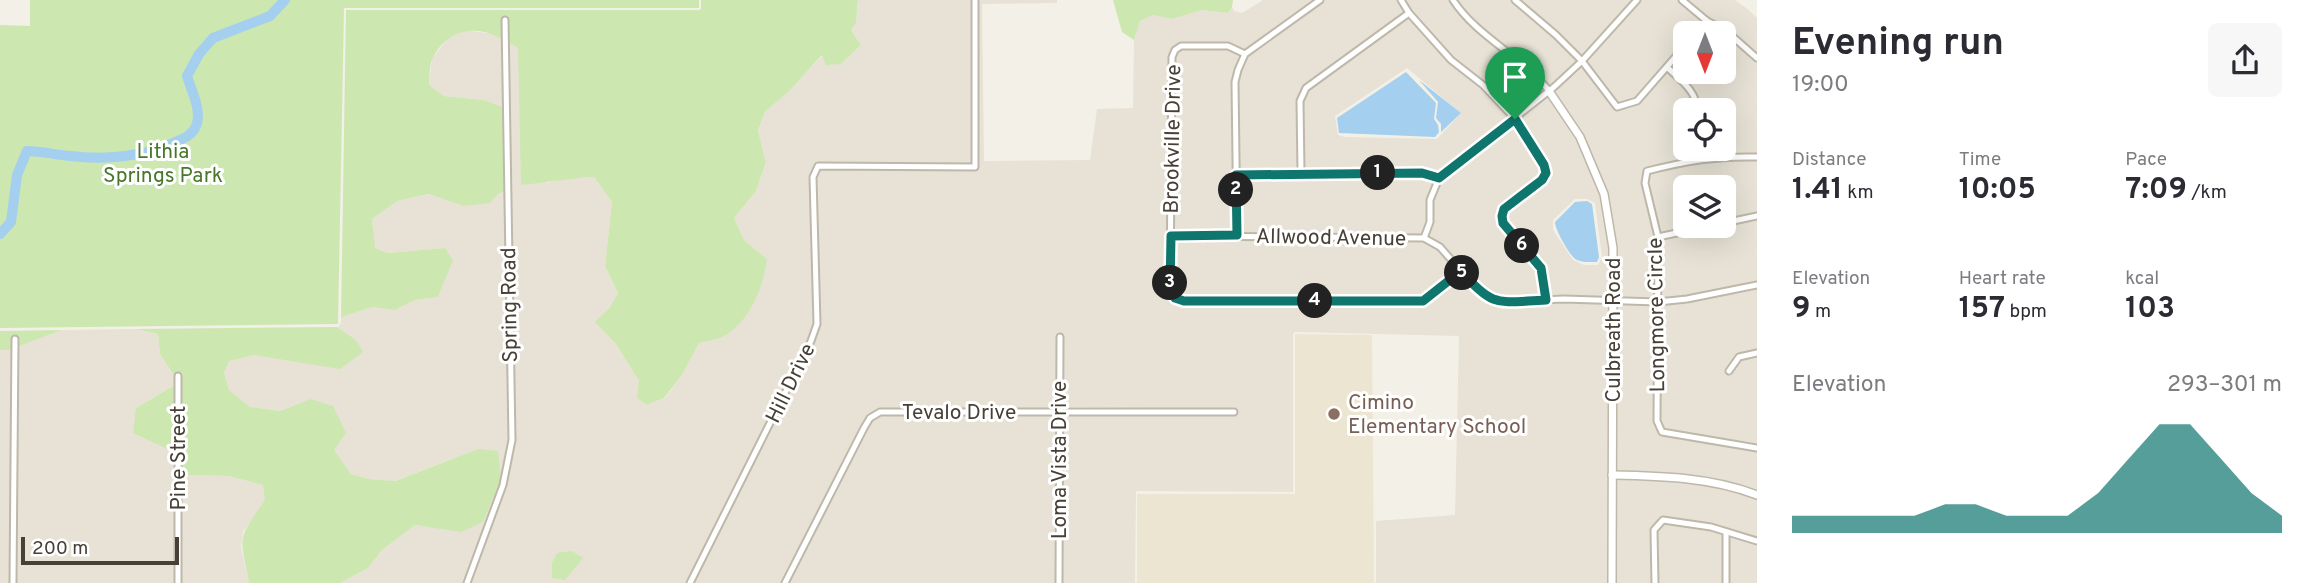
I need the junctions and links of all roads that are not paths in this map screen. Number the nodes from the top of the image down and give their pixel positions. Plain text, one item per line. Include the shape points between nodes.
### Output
1 (975, 0) edge
2 (1320, 0) edge
3 (1401, 0) edge
4 (1453, 0) edge
5 (1515, 0) edge
6 (1637, 0) edge
7 (1682, 0) edge
8 (1409, 13) junction
9 (505, 20) dead end
10 (1707, 21) edge
11 (1736, 40) edge
12 (1245, 54) junction
13 (1757, 58) edge
14 (1673, 60) edge
15 (1583, 61) junction
16 (1667, 67) junction
17 (1549, 91) junction
18 (1695, 98) edge
19 (1515, 119) junction
20 (1736, 156) edge
21 (1757, 157) edge
22 (1688, 161) edge
23 (1301, 173) junction
24 (1236, 175) junction
25 (1439, 178) junction
26 (1757, 216) edge
27 (1736, 220) edge
28 (1673, 234) edge
29 (1237, 235) junction
30 (1171, 236) junction
31 (1658, 237) junction
32 (1423, 238) junction
33 (1461, 271) junction
34 (1757, 285) edge
35 (1613, 299) junction
36 (1546, 300) junction
37 (1658, 302) junction
38 (1060, 337) dead end
39 (15, 339) dead end
40 (1757, 353) edge
41 (1729, 371) dead end
42 (178, 376) dead end
43 (1059, 411) junction
44 (1234, 412) dead end
45 (1757, 448) edge
46 (1612, 475) junction
47 (1757, 495) edge
48 (1726, 532) junction
49 (1757, 541) edge
50 (13, 583) edge
51 (178, 583) edge
52 (467, 583) edge
53 (690, 583) edge
54 (785, 583) edge
55 (1059, 583) edge
56 (1612, 583) edge
57 (1655, 583) edge
58 (1726, 583) edge

1 - 53 street, Hill Drive via 975,167 818,166 813,177 817,324
2 - 12 street
3 - 8 street
4 - 17 street, Culbreath Road
5 - 15 street
6 - 15 street
7 - 10 street
8 - 19 street via 1451,60
8 - 23 street via 1306,88 1300,101
9 - 52 street, Spring Road via 512,440 503,485
11 - 13 street
12 - 24 street via 1236,82
12 - 30 street, Brookville Drive via 1228,46 1181,46 1172,57
14 - 16 street
15 - 16 street via 1617,107 1637,102
15 - 17 street
16 - 18 street
17 - 19 street
17 - 35 street, Culbreath Road via 1580,136 1604,194 1613,248
19 - 25 street
19 - 36 street via 1546,173 1504,209 1503,223 1541,268
20 - 21 street, Longmore Circle
22 - 31 street, Longmore Circle via 1647,171 1645,183
23 - 24 street
23 - 25 street via 1422,173
24 - 29 street
25 - 32 street
26 - 27 street
28 - 31 street
29 - 30 street, Allwood Avenue
29 - 32 street, Allwood Avenue
30 - 33 street, Brookville Drive via 1170,290 1184,301 1423,301
31 - 37 street, Longmore Circle
32 - 33 street, Allwood Avenue via 1440,247
33 - 36 street, Allwood Avenue via 1482,295 1499,302
34 - 37 street, Allwood Avenue
35 - 36 street, Allwood Avenue
35 - 37 street, Allwood Avenue
35 - 46 street, Culbreath Road
37 - 45 street, Longmore Circle via 1657,421 1662,432
38 - 43 street, Loma Vista Drive
39 - 50 street
40 - 41 street via 1739,357
42 - 51 street, Pine Street
43 - 44 street, Tevalo Drive
43 - 54 street, Tevalo Drive via 880,412 870,418
43 - 55 street, Loma Vista Drive
46 - 47 street via 1667,477 1741,488
46 - 56 street, Culbreath Road
48 - 49 street
48 - 57 street via 1663,520 1654,530
48 - 58 street

